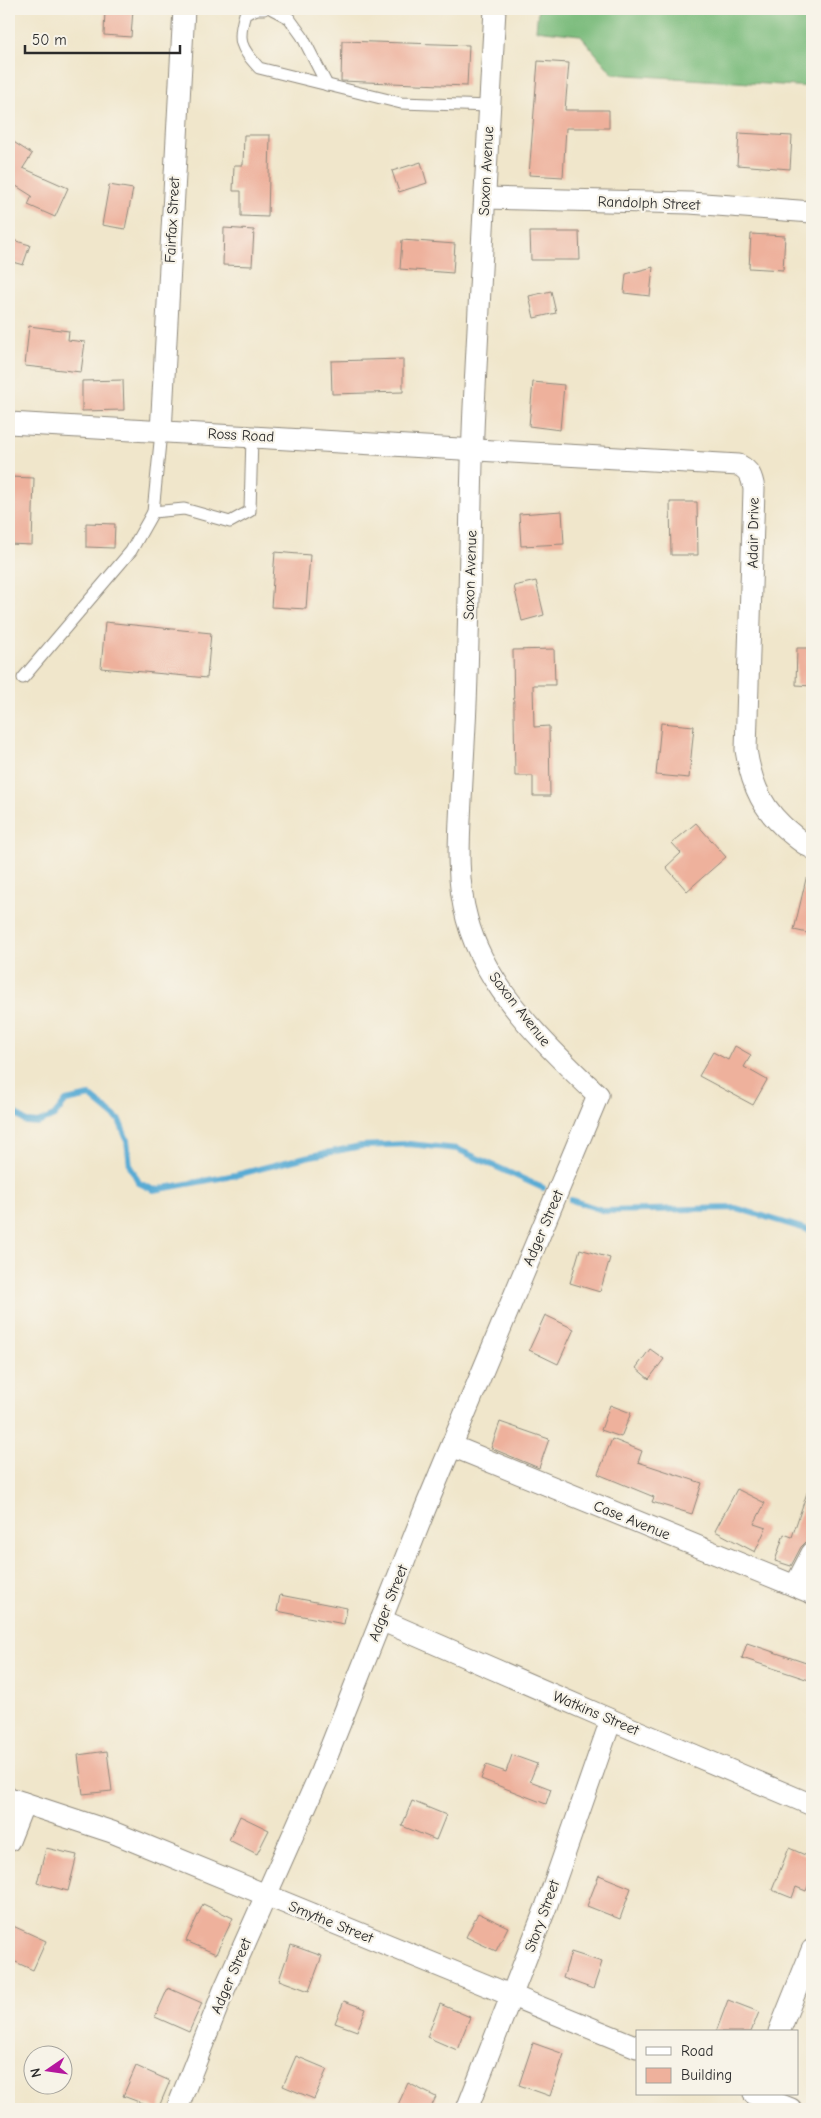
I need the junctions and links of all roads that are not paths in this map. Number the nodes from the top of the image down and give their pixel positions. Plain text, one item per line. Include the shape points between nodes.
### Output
1 (184, 9) edge
2 (264, 9) edge
3 (272, 9) edge
4 (495, 9) edge
5 (327, 85) junction
6 (490, 106) junction
7 (485, 198) junction
8 (812, 212) edge
9 (9, 423) edge
10 (161, 432) junction
11 (252, 436) junction
12 (473, 449) junction
13 (153, 512) junction
14 (23, 678) dead end
15 (812, 848) edge
16 (598, 1095) joint
17 (452, 1446) junction
18 (812, 1553) edge
19 (804, 1589) edge
20 (381, 1620) junction
21 (611, 1720) junction
22 (16, 1800) edge
23 (812, 1805) edge
24 (9, 1841) edge
25 (266, 1896) junction
26 (812, 1950) edge
27 (512, 1996) junction
28 (780, 2030) edge
29 (636, 2047) edge
30 (753, 2096) edge
31 (759, 2096) edge
32 (178, 2109) edge
33 (467, 2109) edge
34 (748, 2109) edge
35 (791, 2109) edge

1 - 10 street, Fairfax Street
2 - 5 lane via 245,14 240,32 244,51 259,68
3 - 5 lane via 289,18
4 - 6 street, Saxon Avenue
5 - 6 lane via 401,104
6 - 7 street, Saxon Avenue
7 - 8 street, Randolph Street via 690,203
7 - 12 street, Saxon Avenue
9 - 10 street, Ross Road
10 - 11 street, Ross Road
10 - 13 lane
11 - 12 street, Ross Road
11 - 13 lane via 250,511 230,522 184,509
12 - 15 street, Adair Drive via 739,466 748,470 754,490 746,750 750,776 778,823
12 - 16 street, Saxon Avenue via 459,851 467,920 497,983 564,1063
13 - 14 lane via 131,551
16 - 17 street, Adger Street
17 - 19 street, Case Avenue
17 - 20 street, Adger Street
18 - 19 street
20 - 21 street, Watkins Street
20 - 25 street, Adger Street via 320,1774
21 - 23 street, Watkins Street
21 - 27 street, Story Street
22 - 24 street
22 - 25 street, Smythe Street via 112,1832
25 - 27 street, Smythe Street
25 - 32 street, Adger Street via 224,1990
26 - 28 street
27 - 29 street, Smythe Street
27 - 33 street, Story Street
30 - 34 street
31 - 35 street

